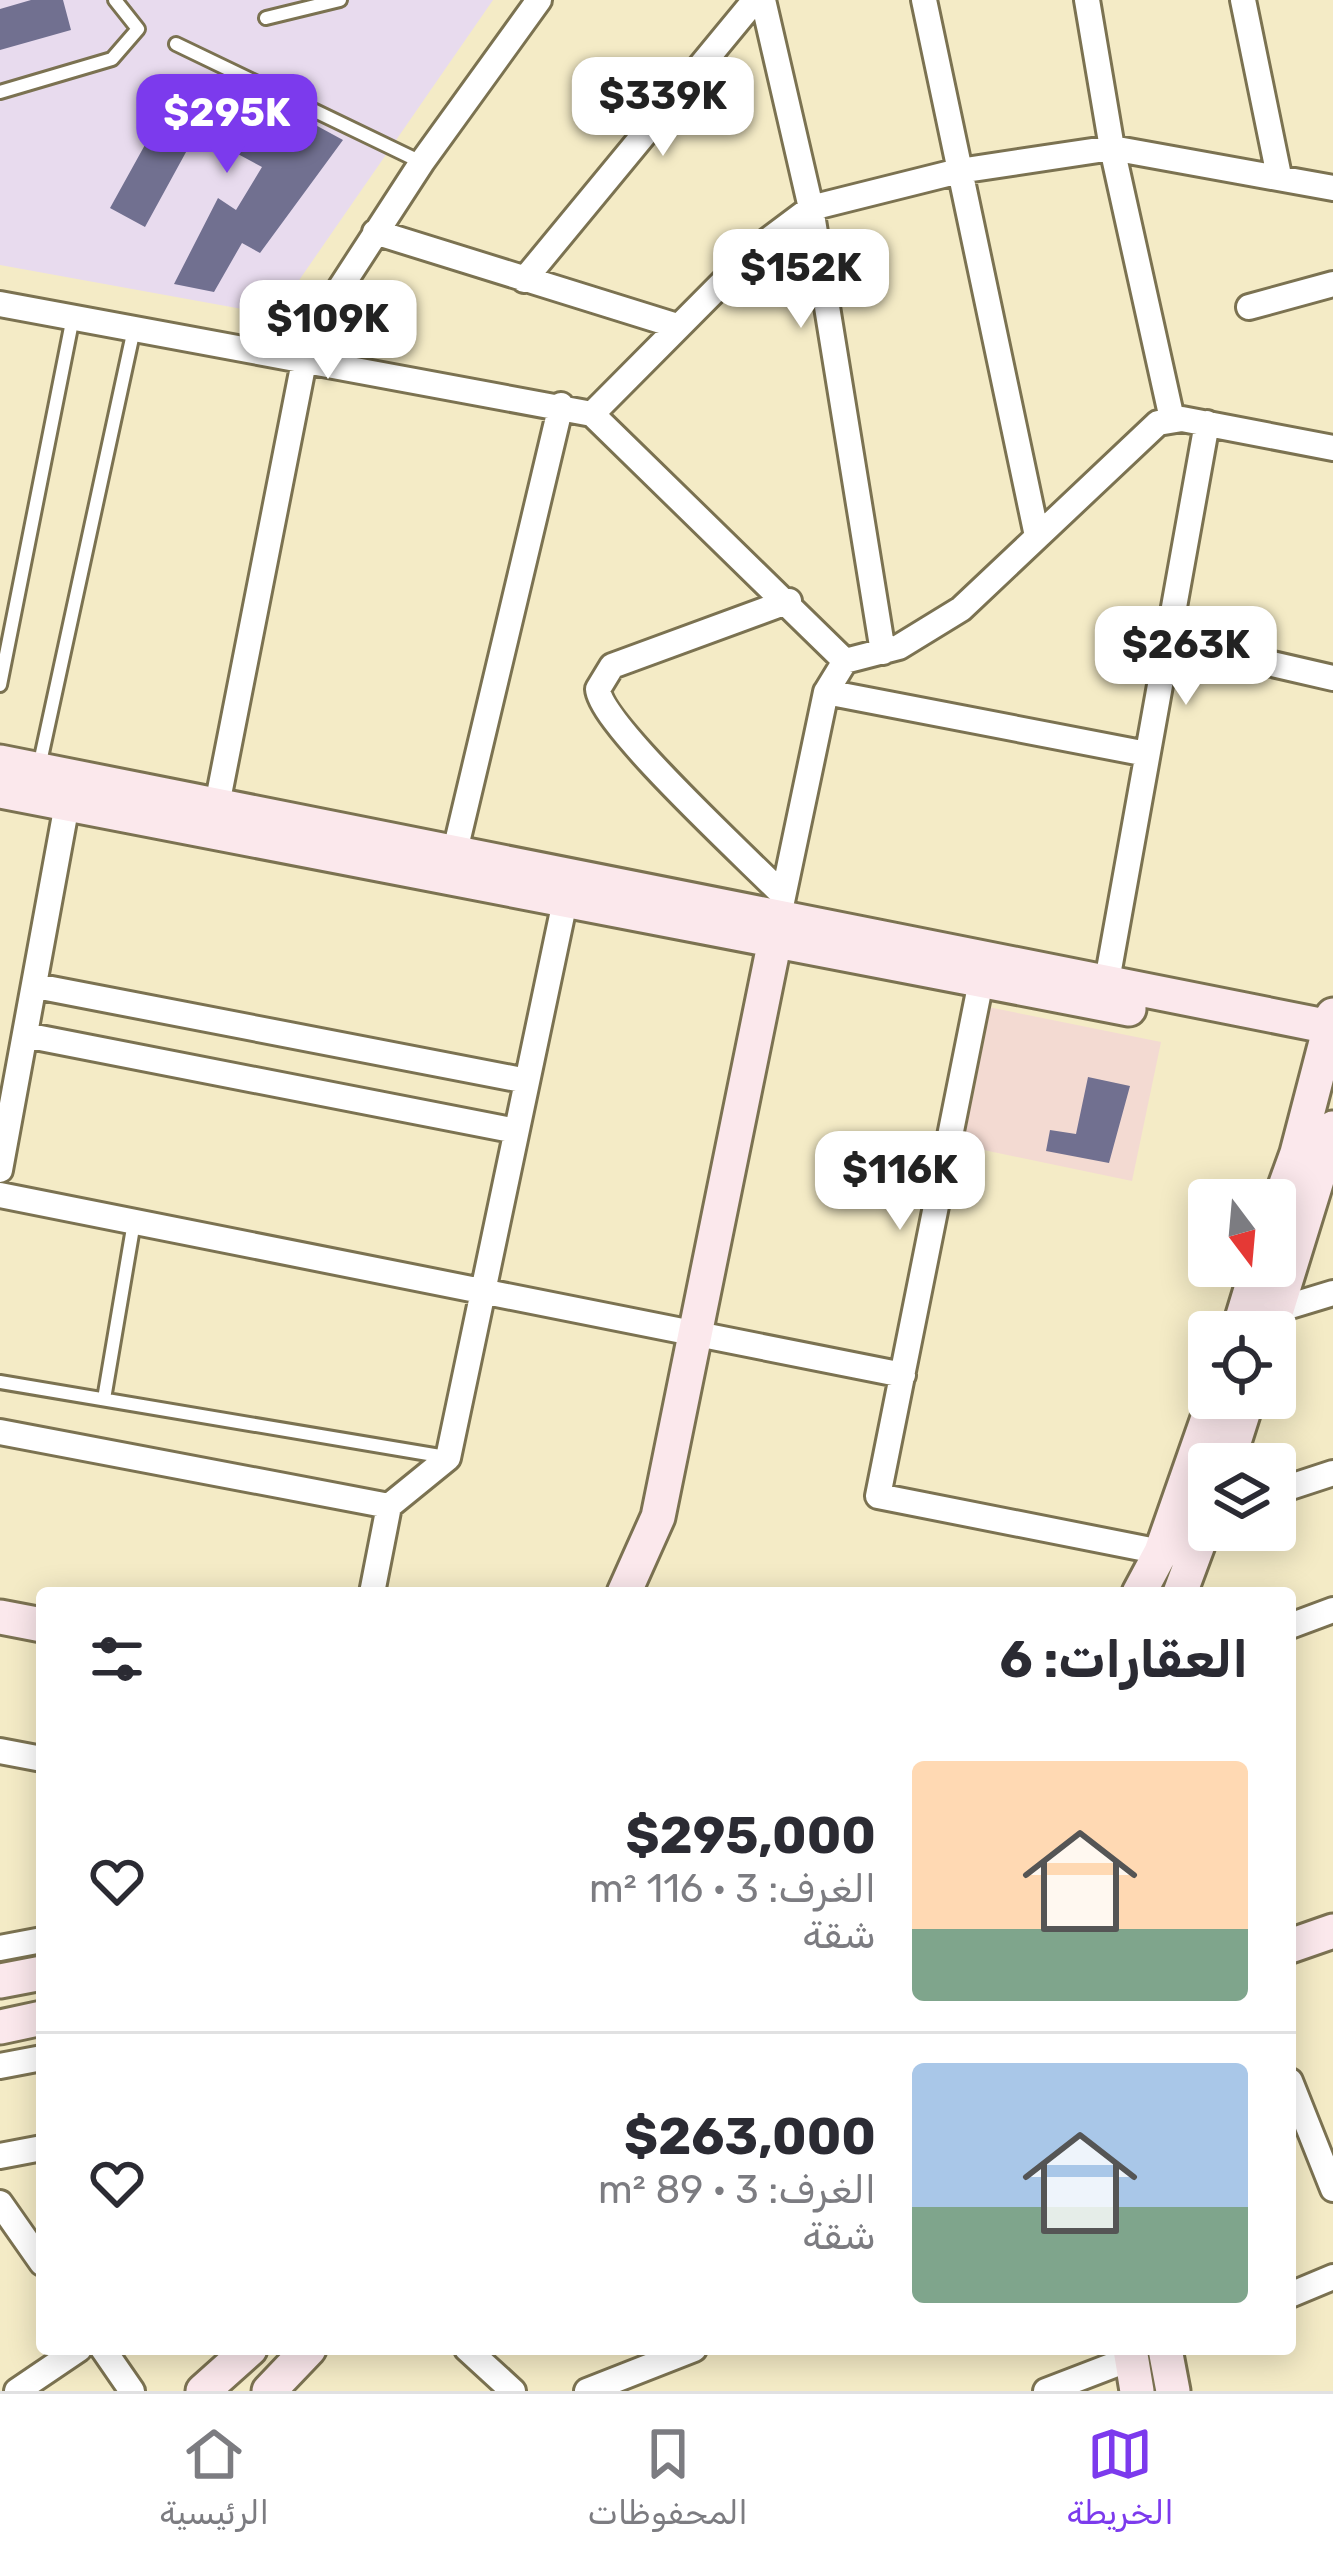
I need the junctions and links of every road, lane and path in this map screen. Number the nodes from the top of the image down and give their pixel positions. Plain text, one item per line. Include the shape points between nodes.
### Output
1 (116, 0) edge
2 (340, 0) edge
3 (539, 0) edge
4 (759, 0) edge
5 (924, 0) edge
6 (1087, 0) edge
7 (1243, 0) edge
8 (266, 18) dead end
9 (176, 44) dead end
10 (0, 92) edge
11 (1112, 148) junction
12 (422, 162) junction
13 (959, 171) junction
14 (1280, 176) junction
15 (1333, 188) edge
16 (811, 208) junction
17 (375, 232) junction
18 (524, 280) junction
19 (1333, 284) edge
20 (0, 304) edge
21 (1249, 307) dead end
22 (73, 317) junction
23 (677, 326) junction
24 (134, 328) junction
25 (302, 358) junction
26 (561, 406) junction
27 (592, 414) junction
28 (1172, 419) junction
29 (1207, 423) junction
30 (1333, 448) edge
31 (1037, 536) junction
32 (789, 601) junction
33 (1168, 640) junction
34 (883, 652) junction
35 (845, 661) junction
36 (1333, 678) edge
37 (0, 685) edge
38 (826, 692) junction
39 (1148, 754) junction
40 (0, 762) edge
41 (38, 770) junction
42 (0, 790) edge
43 (67, 804) junction
44 (218, 805) junction
45 (454, 851) junction
46 (565, 901) junction
47 (779, 917) junction
48 (980, 981) junction
49 (1107, 981) junction
50 (36, 986) junction
51 (1329, 1029) edge
52 (25, 1035) junction
53 (527, 1081) junction
54 (1333, 1128) edge
55 (516, 1131) junction
56 (0, 1170) edge
57 (1288, 1179) edge
58 (0, 1195) edge
59 (134, 1222) junction
60 (483, 1293) junction
61 (1333, 1293) edge
62 (1276, 1311) edge
63 (1294, 1311) edge
64 (696, 1335) junction
65 (903, 1375) junction
66 (0, 1382) edge
67 (104, 1400) junction
68 (1208, 1419) edge
69 (0, 1432) edge
70 (448, 1457) junction
71 (1333, 1473) edge
72 (1296, 1485) edge
73 (389, 1506) junction
74 (1196, 1551) edge
75 (1160, 1552) junction
76 (373, 1587) edge
77 (627, 1587) edge
78 (1142, 1587) edge
79 (1182, 1587) edge
80 (1333, 1610) edge
81 (0, 1617) edge
82 (36, 1624) edge
83 (1296, 1625) edge
84 (0, 1751) edge
85 (36, 1758) edge
86 (1333, 1931) edge
87 (36, 1941) edge
88 (1296, 1944) edge
89 (0, 1948) edge
90 (36, 1974) edge
91 (0, 1981) edge
92 (36, 2019) edge
93 (0, 2027) edge
94 (36, 2059) edge
95 (0, 2066) edge
96 (1296, 2090) edge
97 (1322, 2128) edge
98 (36, 2149) edge
99 (0, 2156) edge
100 (1333, 2189) edge
101 (0, 2203) edge
102 (36, 2254) edge
103 (1333, 2277) edge
104 (1296, 2292) edge
105 (71, 2355) edge
106 (107, 2355) edge
107 (243, 2355) edge
108 (306, 2355) edge
109 (474, 2355) edge
110 (679, 2355) edge
111 (1166, 2355) edge
112 (1133, 2366) edge
113 (282, 2387) edge
114 (17, 2391) edge
115 (132, 2391) edge
116 (203, 2391) edge
117 (513, 2391) edge
118 (587, 2391) edge
119 (1046, 2391) edge
120 (1173, 2391) edge

1 - 10 lane via 138,29 112,58
2 - 8 lane
3 - 12 street
4 - 16 street
4 - 18 street
5 - 13 street
6 - 11 street
7 - 14 street
9 - 12 lane
11 - 13 street
11 - 14 street
11 - 28 street
12 - 17 street
13 - 16 street
13 - 31 street
14 - 15 street
16 - 23 street
16 - 34 street
17 - 18 street
17 - 25 street via 320,313
18 - 23 street
19 - 21 street
20 - 22 street
22 - 24 street
22 - 37 lane
23 - 27 street
24 - 25 street
24 - 41 lane
25 - 26 street
25 - 44 street
26 - 27 street
26 - 45 street
27 - 32 street
28 - 29 street
28 - 31 street via 1150,428
29 - 30 street
29 - 33 street
31 - 34 street via 950,617
32 - 35 street
32 - 47 street via 612,666 598,689 601,704
33 - 36 street
33 - 39 street
34 - 35 street
35 - 38 street
38 - 39 street
38 - 47 street
39 - 49 street
40 - 41 street
41 - 44 street
42 - 43 street
43 - 46 street
43 - 50 street
44 - 45 street
45 - 47 street
46 - 47 street
46 - 53 street
47 - 48 street
47 - 49 street
47 - 64 street
48 - 51 street
48 - 65 street
49 - 51 street
50 - 52 street
50 - 53 street
51 - 57 street
52 - 55 street
52 - 56 street
53 - 55 street
54 - 62 street
55 - 60 street
58 - 59 street
59 - 60 street
59 - 67 lane
60 - 64 street
60 - 70 street
61 - 63 street
64 - 65 street
64 - 77 street via 658,1517
65 - 75 street via 878,1496
66 - 67 lane
67 - 70 lane
68 - 75 street
69 - 73 street
70 - 73 street
71 - 72 street
73 - 76 street
74 - 79 street
75 - 78 street
80 - 83 street
81 - 82 street
84 - 85 street
86 - 88 street
87 - 89 street
90 - 91 street
92 - 93 street
94 - 95 street
96 - 97 street
97 - 100 street
98 - 99 street
101 - 102 street
103 - 104 street
105 - 114 street
106 - 115 street
107 - 116 street
108 - 113 street
109 - 117 street
110 - 118 street
111 - 120 street
112 - 119 street

